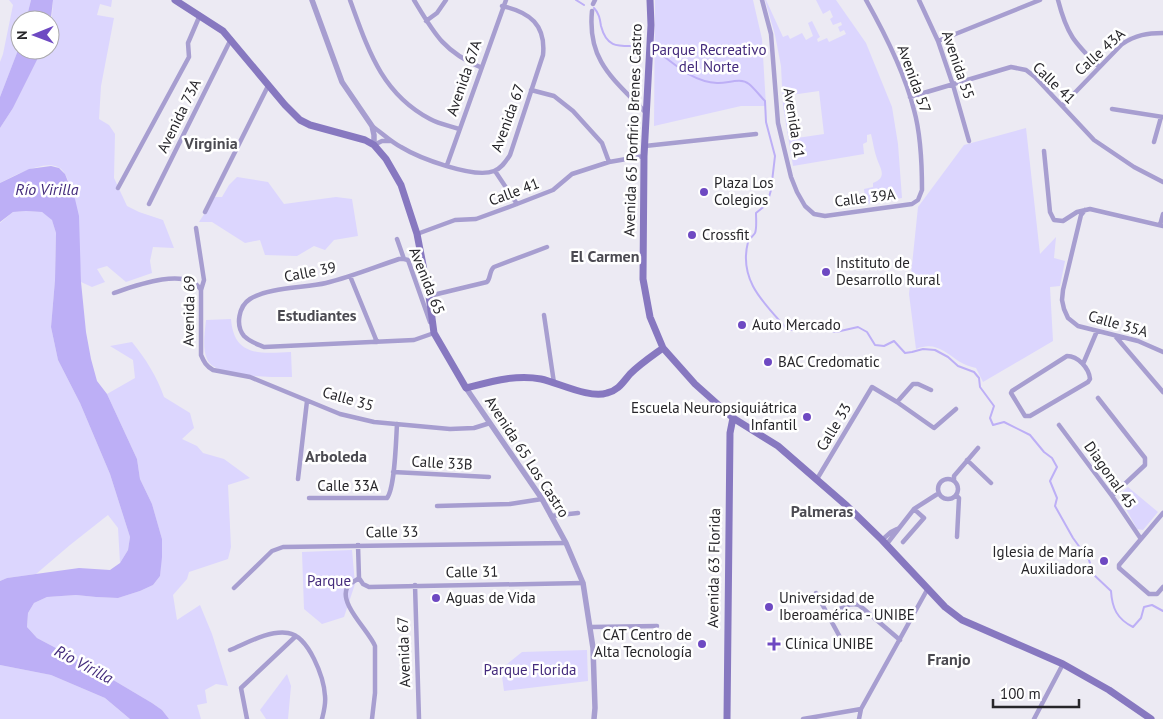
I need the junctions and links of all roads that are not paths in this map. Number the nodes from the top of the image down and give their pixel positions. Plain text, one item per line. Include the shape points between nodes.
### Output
1 (175, 0) edge
2 (312, 0) edge
3 (350, 0) edge
4 (414, 0) edge
5 (446, 0) edge
6 (506, 0) edge
7 (650, 0) edge
8 (762, 0) edge
9 (866, 0) edge
10 (919, 0) edge
11 (1040, 0) edge
12 (1058, 0) edge
13 (502, 6) junction
14 (592, 12) dead end
15 (200, 15) junction
16 (426, 21) junction
17 (1163, 33) edge
18 (231, 39) junction
19 (938, 41) junction
20 (480, 67) junction
21 (1099, 67) junction
22 (953, 85) junction
23 (268, 86) junction
24 (531, 90) junction
25 (910, 97) junction
26 (1062, 106) junction
27 (1112, 109) dead end
28 (646, 113) junction
29 (1162, 117) edge
30 (372, 126) junction
31 (459, 129) junction
32 (756, 134) dead end
33 (393, 141) junction
34 (969, 141) dead end
35 (1154, 142) dead end
36 (374, 145) junction
37 (645, 146) junction
38 (1044, 151) dead end
39 (644, 156) junction
40 (609, 162) junction
41 (447, 165) junction
42 (495, 171) junction
43 (1163, 182) edge
44 (118, 188) dead end
45 (918, 200) joint
46 (149, 204) dead end
47 (518, 204) junction
48 (1085, 210) junction
49 (205, 212) dead end
50 (814, 214) joint
51 (1163, 214) edge
52 (1161, 225) edge
53 (196, 228) dead end
54 (417, 234) junction
55 (396, 239) dead end
56 (547, 247) dead end
57 (404, 259) junction
58 (350, 276) junction
59 (201, 290) junction
60 (114, 293) dead end
61 (429, 296) junction
62 (544, 315) dead end
63 (1098, 331) junction
64 (434, 333) junction
65 (1116, 336) junction
66 (377, 342) junction
67 (663, 348) junction
68 (1163, 352) edge
69 (205, 364) joint
70 (1083, 364) junction
71 (554, 383) junction
72 (466, 388) junction
73 (931, 390) dead end
74 (1163, 392) edge
75 (1098, 398) dead end
76 (307, 401) junction
77 (897, 402) junction
78 (956, 409) dead end
79 (733, 418) junction
80 (398, 424) junction
81 (490, 424) junction
82 (1059, 425) dead end
83 (747, 426) junction
84 (730, 432) junction
85 (978, 448) dead end
86 (966, 460) junction
87 (393, 472) junction
88 (489, 477) dead end
89 (298, 479) dead end
90 (818, 479) junction
91 (954, 481) junction
92 (991, 483) dead end
93 (939, 493) junction
94 (956, 495) junction
95 (1112, 496) junction
96 (309, 498) dead end
97 (542, 499) junction
98 (437, 506) dead end
99 (914, 509) junction
100 (578, 513) dead end
101 (1163, 513) edge
102 (551, 516) junction
103 (957, 537) dead end
104 (1141, 539) junction
105 (884, 542) junction
106 (903, 542) dead end
107 (566, 543) junction
108 (358, 545) junction
109 (359, 578) junction
110 (583, 582) junction
111 (415, 585) junction
112 (1163, 587) edge
113 (234, 588) dead end
114 (927, 590) junction
115 (816, 593) dead end
116 (830, 616) junction
117 (657, 626) dead end
118 (591, 627) junction
119 (296, 636) junction
120 (840, 639) dead end
121 (900, 640) junction
122 (230, 650) dead end
123 (1063, 664) junction
124 (861, 709) junction
125 (247, 719) edge
126 (322, 719) edge
127 (372, 719) edge
128 (419, 719) edge
129 (594, 719) edge
130 (727, 719) edge
131 (803, 719) edge
132 (859, 719) edge
133 (1034, 719) edge
134 (1151, 719) edge

1 - 15 main road
2 - 30 street via 342,82
3 - 31 street via 372,59 385,80 408,106 432,120
4 - 16 street
5 - 16 street
6 - 13 street, Avenida 67A
7 - 28 main road, Avenida 65 Porfirio Brenes Castro
8 - 50 street, Avenida 61 via 772,34 778,123 784,151 797,192
9 - 25 street, Avenida 57
10 - 19 street, Avenida 55
11 - 19 street
12 - 21 street via 1073,39
13 - 20 street, Avenida 67A
13 - 24 street, Avenida 67 via 531,18 541,32 543,55
14 - 28 street via 591,33 598,58 605,70
15 - 18 main road
15 - 44 street via 188,43 188,57
16 - 20 street via 445,46
17 - 21 street, Calle 43A via 1147,32 1133,37
18 - 23 main road
18 - 46 street, Avenida 73A
19 - 22 street, Avenida 55
20 - 31 street, Avenida 67A
21 - 26 street, Calle 43A
22 - 25 street, Calle 41
22 - 26 street, Calle 41 via 1002,69 1019,67 1035,77
22 - 34 street, Avenida 55
23 - 36 main road via 300,120
23 - 49 street
24 - 40 street via 554,96 573,111 602,143
24 - 42 street, Avenida 67 via 510,155
25 - 45 street, Avenida 57 via 917,123 922,174
26 - 43 street, Calle 41 via 1094,140
27 - 29 street
28 - 37 main road, Avenida 65 Porfirio Brenes Castro
29 - 35 street
30 - 33 street
30 - 36 street
31 - 41 street, Avenida 67A
32 - 37 street
33 - 36 street
33 - 41 street via 420,157
36 - 54 main road via 401,185
37 - 39 main road, Avenida 65 Porfirio Brenes Castro
38 - 48 street via 1053,219 1063,221
39 - 40 street, Calle 41
39 - 67 main road, Avenida 65 Porfirio Brenes Castro via 644,285 650,317
40 - 47 street, Calle 41 via 572,174 553,190
41 - 42 street via 472,173
42 - 47 street, Avenida 67
45 - 50 street, Calle 39A via 912,204 826,216
47 - 54 street, Calle 41 via 476,219 455,220
48 - 52 street via 1090,208
48 - 63 street, Calle 35A via 1081,215 1062,300 1068,318 1078,326
51 - 52 street
53 - 59 street, Avenida 69 via 204,280
54 - 61 main road
55 - 57 street, Avenida 65
56 - 61 street via 492,269 487,282
57 - 58 street, Calle 39
57 - 64 street, Avenida 65 via 408,260
58 - 66 street
58 - 66 street, Calle 39 via 324,284 262,293 250,299 241,308 239,319 243,335 264,347
59 - 60 street via 194,283 170,278
59 - 69 street, Avenida 69 via 201,355
61 - 64 main road
62 - 71 street
63 - 65 street, Calle 35A
63 - 70 street
64 - 66 street via 414,340
64 - 72 main road, Avenida 65 Los Castro
65 - 68 street, Calle 35A
65 - 74 street
67 - 71 main road via 607,394 592,394
67 - 79 main road, Avenida 65 Porfirio Brenes Castro via 695,384
69 - 76 street, Calle 35 via 212,370 250,377
70 - 70 street via 1067,356 1012,391 1025,416 1088,382 1090,375
71 - 72 main road via 524,377 506,378
72 - 81 street, Avenida 65 Los Castro
73 - 77 street via 913,384
75 - 95 street via 1146,462
76 - 80 street, Calle 35 via 340,414
76 - 89 street
77 - 78 street via 934,428
77 - 90 street, Calle 33 via 872,387
79 - 83 main road, Avenida 65 Porfirio Brenes Castro
79 - 84 main road, Avenida 63 Florida
80 - 81 street, Calle 35 via 450,429
80 - 87 street
81 - 97 street, Avenida 65 Los Castro
82 - 95 street, Diagonal 45
83 - 84 main road
83 - 90 main road, Avenida 65 Porfirio Brenes Castro via 778,446
84 - 130 main road, Avenida 63 Florida
85 - 86 street
86 - 91 street
86 - 92 street
87 - 88 street, Calle 33B
87 - 96 street, Calle 33A via 387,498
90 - 105 main road, Avenida 65 Porfirio Brenes Castro
91 - 93 street via 940,482
91 - 94 street
93 - 94 street via 945,499
93 - 99 street
94 - 103 street via 959,498
95 - 104 street, Diagonal 45
97 - 98 street via 510,504
97 - 102 street, Avenida 65 Los Castro
99 - 105 street
99 - 106 street via 924,518
100 - 102 street
101 - 104 street
102 - 107 street, Avenida 65 Los Castro
104 - 112 street via 1119,568 1149,594 1157,594
105 - 114 main road, Avenida 65 Porfirio Brenes Castro
107 - 108 street, Calle 33
107 - 110 street, Avenida 65 Los Castro
108 - 109 street
108 - 113 street, Calle 33 via 277,548
109 - 111 street, Calle 31 via 369,586
109 - 127 street via 348,586 346,597 349,607 375,646
110 - 111 street, Calle 31
110 - 118 street, Avenida 65 Los Castro
111 - 128 street, Avenida 67
114 - 121 street
114 - 123 main road, Avenida 65 Porfirio Brenes Castro via 962,620
115 - 116 street
116 - 120 street
116 - 121 street via 846,606 859,605
117 - 118 street
118 - 129 street, Avenida 65 Los Castro
119 - 122 street via 277,633
119 - 125 street via 241,688
119 - 126 street via 305,644 319,671 325,696
121 - 124 street
123 - 133 street
123 - 134 main road, Avenida 65 Porfirio Brenes Castro via 1110,690
124 - 131 street
124 - 132 street

